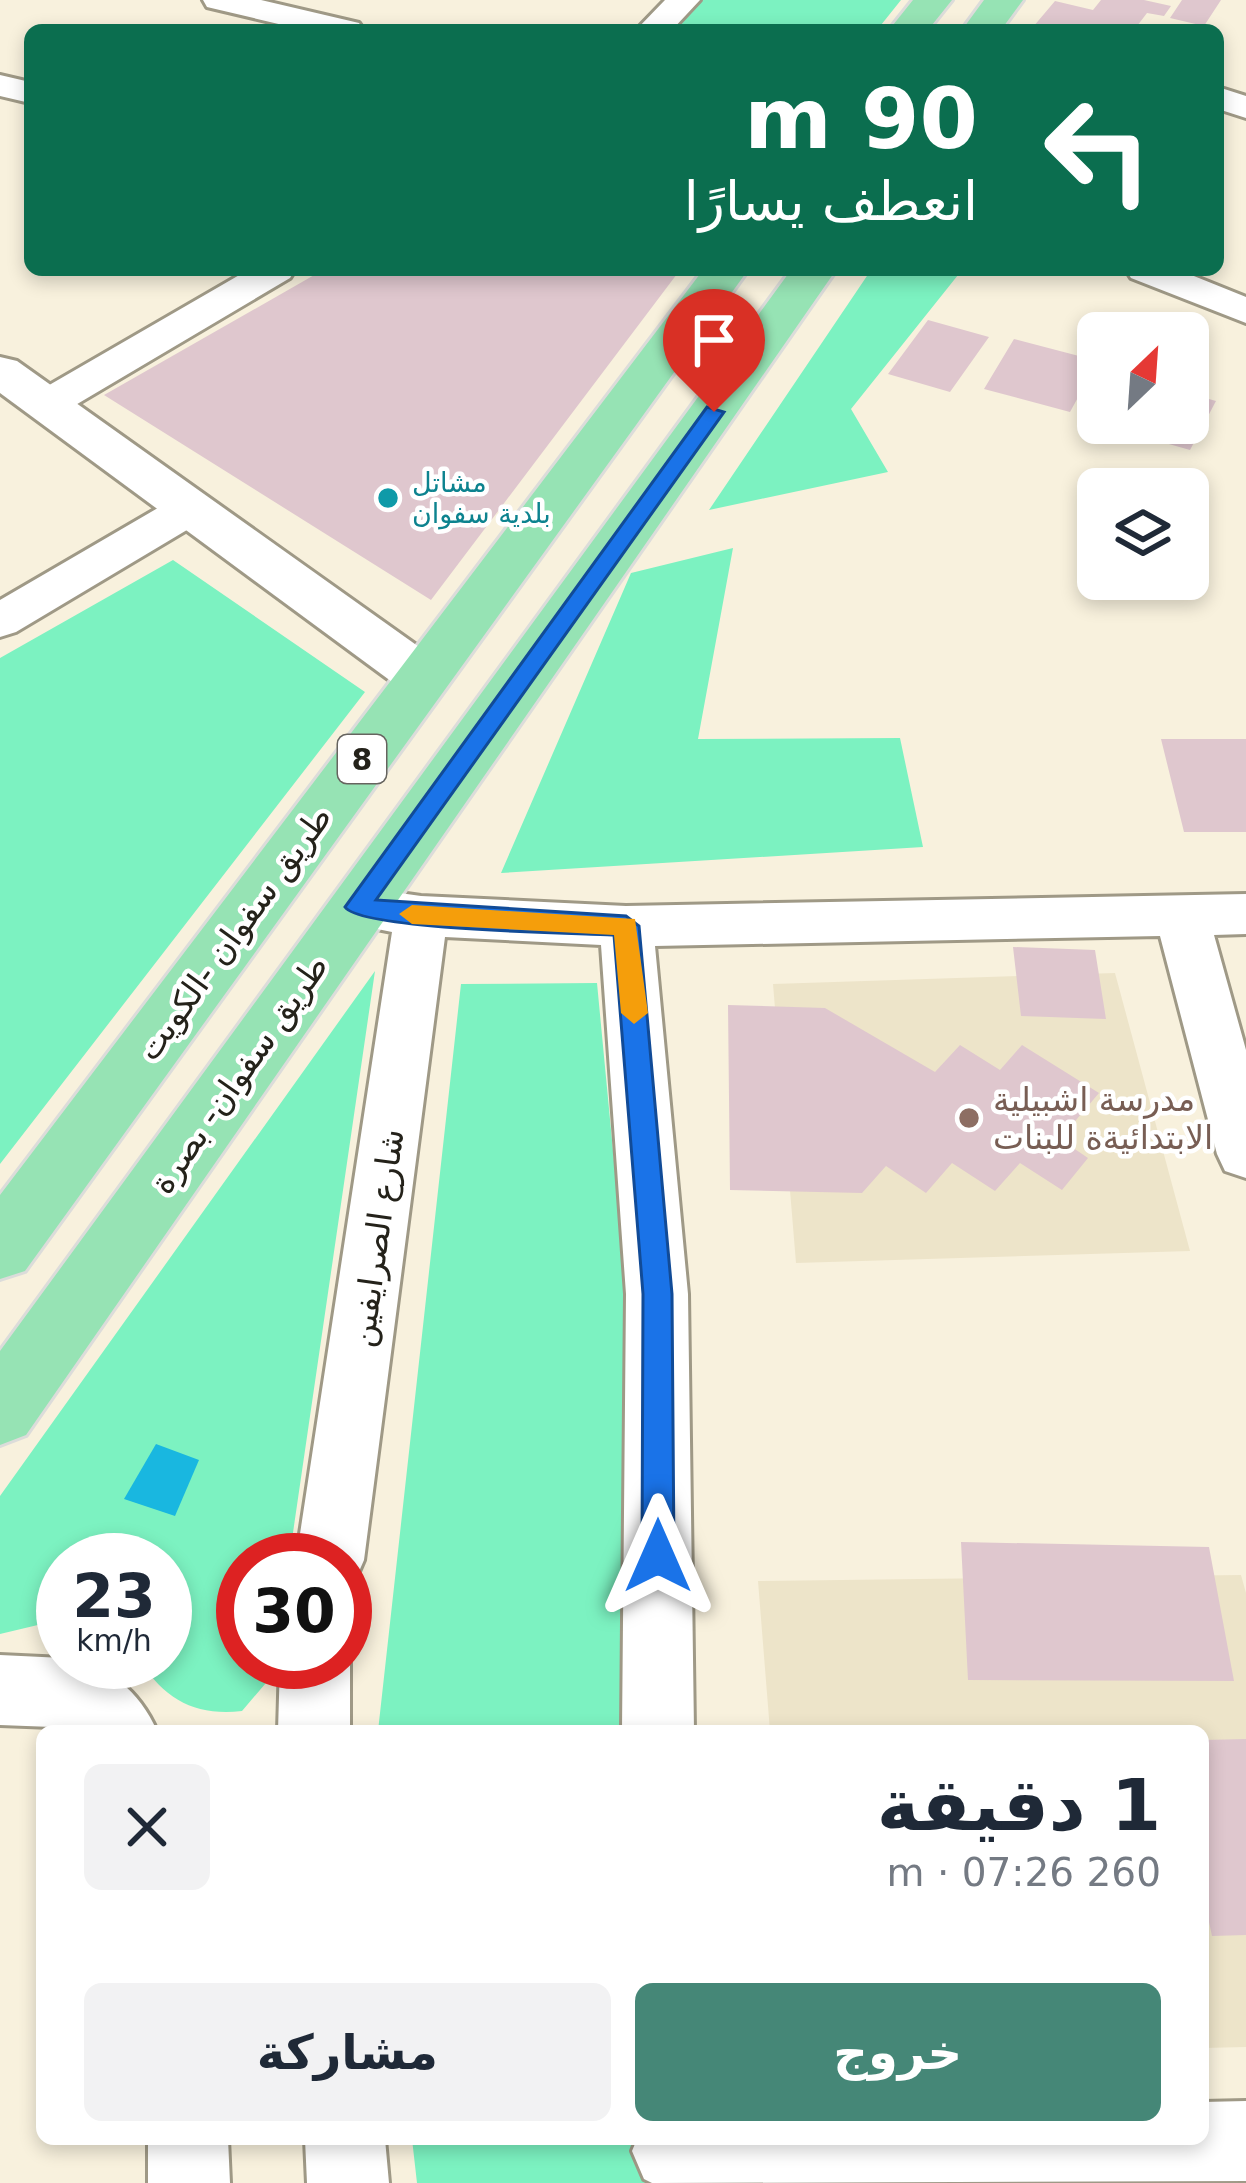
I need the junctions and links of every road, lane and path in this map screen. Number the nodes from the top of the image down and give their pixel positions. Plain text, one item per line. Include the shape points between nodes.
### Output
1 (219, 0) edge
2 (684, 0) edge
3 (933, 0) edge
4 (321, 24) edge
5 (659, 24) edge
6 (913, 24) edge
7 (266, 276) edge
8 (722, 276) edge
9 (810, 276) edge
10 (1160, 276) edge
11 (1246, 310) edge
12 (0, 371) edge
13 (47, 404) junction
14 (191, 508) junction
15 (0, 621) edge
16 (422, 677) junction
17 (357, 907) junction
18 (1246, 914) edge
19 (421, 916) junction
20 (1182, 917) junction
21 (626, 926) junction
22 (1246, 1154) edge
23 (0, 1249) edge
24 (0, 1411) edge
25 (334, 1533) edge
26 (310, 1689) edge
27 (0, 1690) edge
28 (114, 1725) edge
29 (313, 1725) edge
30 (658, 1725) edge
31 (1246, 2141) edge
32 (1209, 2142) edge
33 (188, 2145) edge
34 (345, 2145) edge
35 (1111, 2145) edge
36 (672, 2158) edge
37 (189, 2183) edge
38 (348, 2183) edge

1 - 4 street
2 - 5 street
3 - 6 highway
7 - 13 street
8 - 16 highway, طريق سفوان -الكويت / 8
9 - 17 highway, طريق سفوان- بصرة / 8
10 - 11 street
12 - 13 street
13 - 14 street
14 - 15 street
14 - 16 street
16 - 23 highway, طريق سفوان -الكويت / 8
17 - 19 street
17 - 24 highway, طريق سفوان- بصرة / 8
18 - 20 street
19 - 21 street
19 - 25 street, شارع الصرايفين
20 - 21 street
20 - 22 street
21 - 30 street via 657,1294
26 - 29 street
27 - 28 street via 79,1694
31 - 32 street
33 - 37 street
34 - 38 street
35 - 36 street

